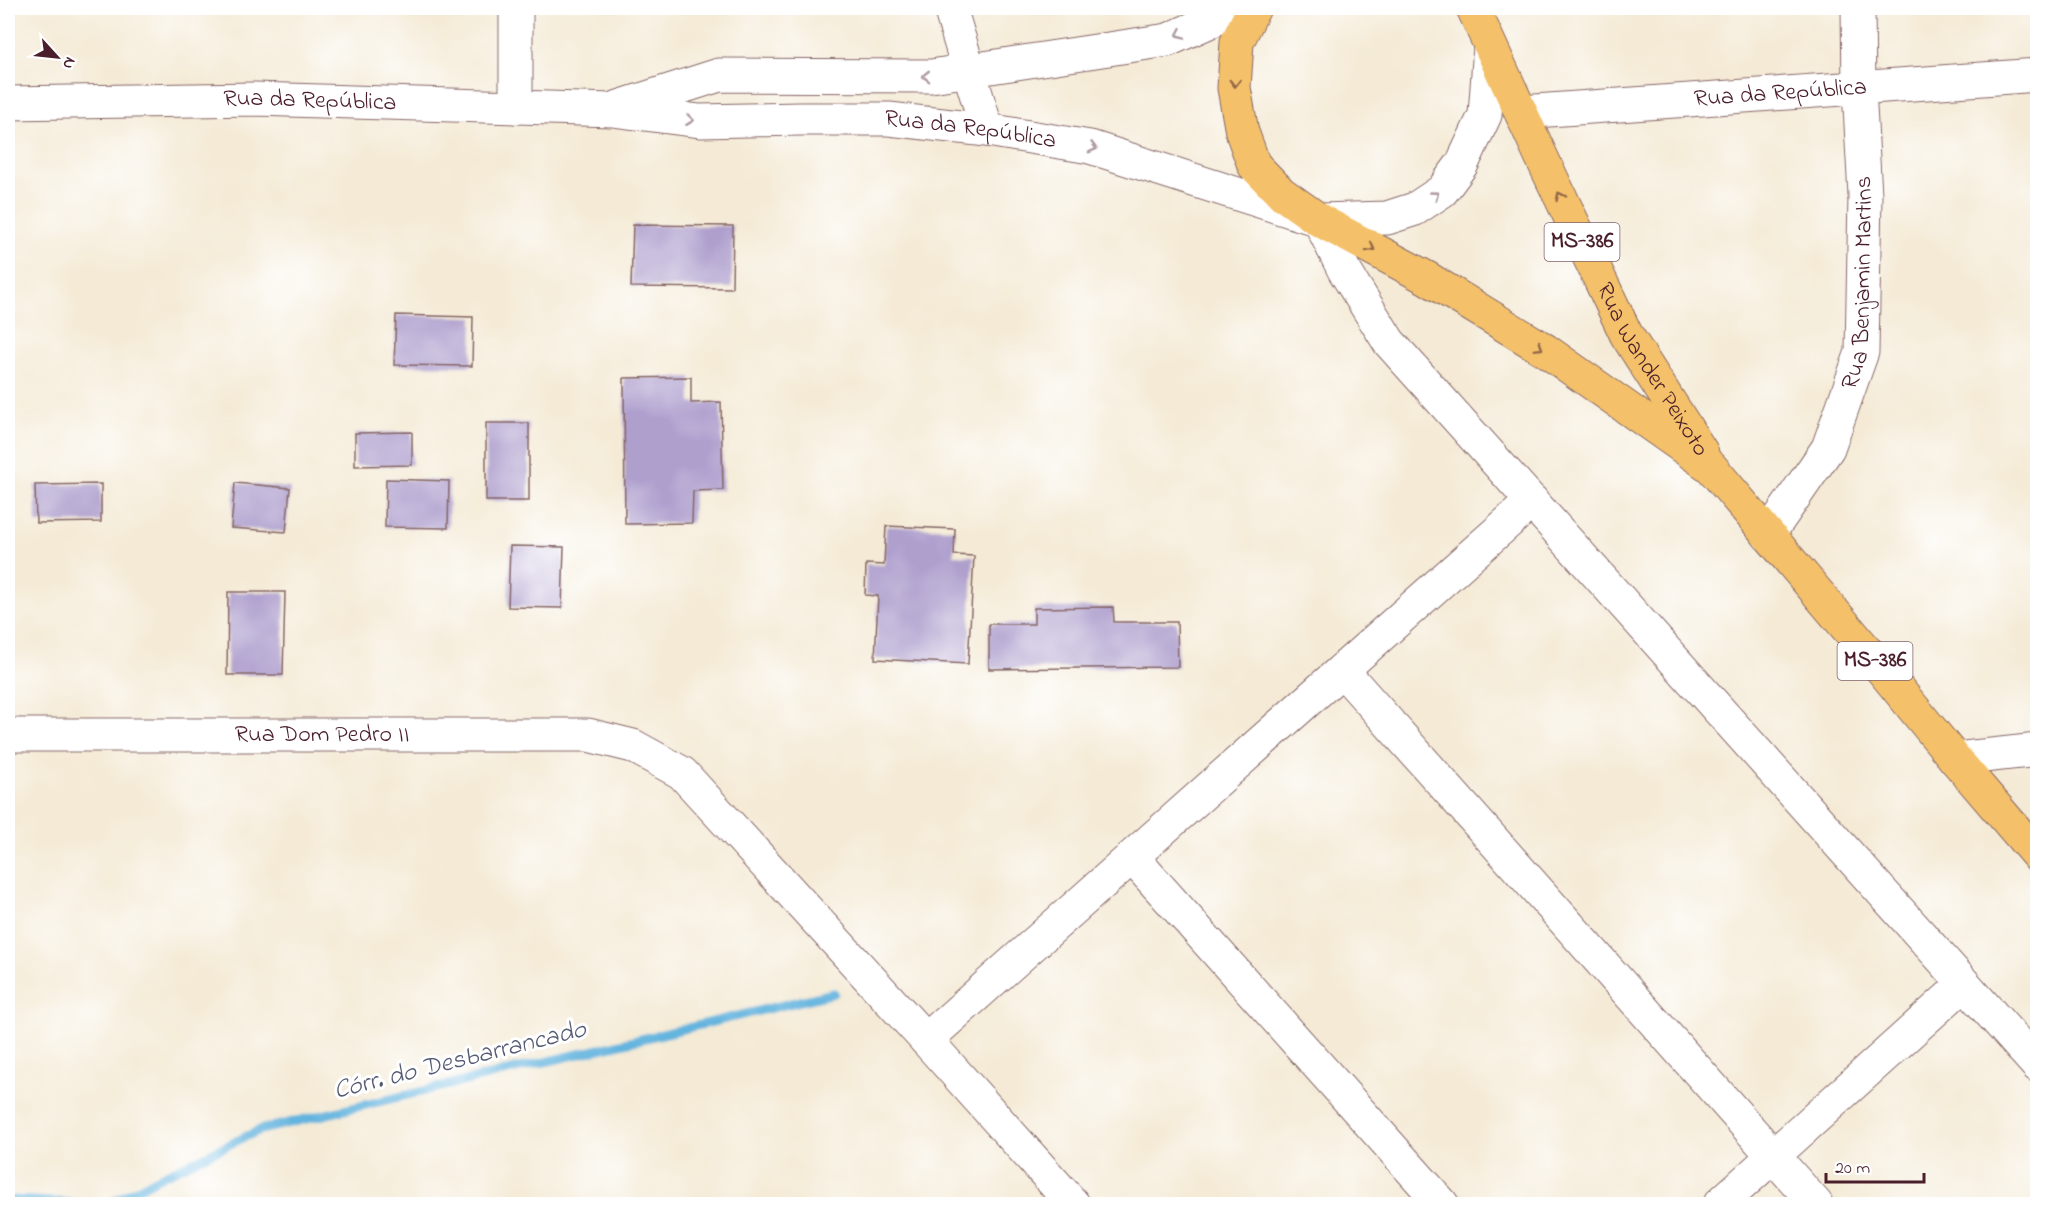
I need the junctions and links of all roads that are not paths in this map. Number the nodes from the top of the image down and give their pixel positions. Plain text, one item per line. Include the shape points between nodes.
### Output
1 (516, 8) edge
2 (950, 8) edge
3 (1232, 8) edge
4 (1254, 8) edge
5 (1473, 8) edge
6 (1858, 8) edge
7 (1490, 46) junction
8 (969, 72) junction
9 (2037, 75) edge
10 (1859, 89) junction
11 (8, 103) edge
12 (516, 107) junction
13 (612, 110) junction
14 (1521, 112) junction
15 (987, 130) junction
16 (1319, 220) junction
17 (1712, 467) junction
18 (1532, 501) junction
19 (1768, 535) junction
20 (1342, 670) junction
21 (8, 735) edge
22 (2037, 750) edge
23 (1955, 759) junction
24 (2037, 856) edge
25 (1132, 857) junction
26 (1964, 984) junction
27 (926, 1040) junction
28 (2037, 1066) edge
29 (1773, 1156) junction
30 (1073, 1204) edge
31 (1442, 1204) edge
32 (1720, 1204) edge
33 (1816, 1204) edge

1 - 12 street
2 - 8 street
3 -> 8 street, Rua da República via 1168,40
4 -> 16 main road, MS-386 via 1237,42 1234,88 1242,132 1254,165 1281,193
5 - 7 main road, Rua Wander Peixoto / MS-386
6 - 10 street, Rua Benjamin Martins
7 - 14 main road, Rua Wander Peixoto / MS-386
16 -> 7 street, Rua da República via 1386,218 1415,209 1442,191 1462,164 1485,115
8 -> 13 street, Rua da República via 931,76 719,75
8 - 15 street
9 - 10 street, Rua da República
10 - 14 street, Rua da República
10 - 19 street, Rua Benjamin Martins via 1865,195 1862,352 1828,448
11 - 12 street, Rua da República via 255,99
12 - 13 street, Rua da República
13 -> 15 street, Rua da República via 700,121 889,119
17 -> 14 main road, Rua Wander Peixoto / MS-386 via 1626,334
15 -> 16 street, Rua da República via 1089,147
16 -> 17 main road, MS-386 via 1427,278 1545,350
16 - 18 street via 1344,270 1389,342
17 - 19 main road, MS-386
18 - 20 street
18 - 26 street
19 - 23 main road, MS-386
20 - 25 street
20 - 29 street
21 - 27 street, Rua Dom Pedro II via 588,735 633,746 682,773
22 - 23 street
23 - 24 main road, MS-386
25 - 27 street
25 - 31 street
26 - 28 street
26 - 29 street
27 - 30 street, Rua Dom Pedro II
29 - 32 street
29 - 33 street

